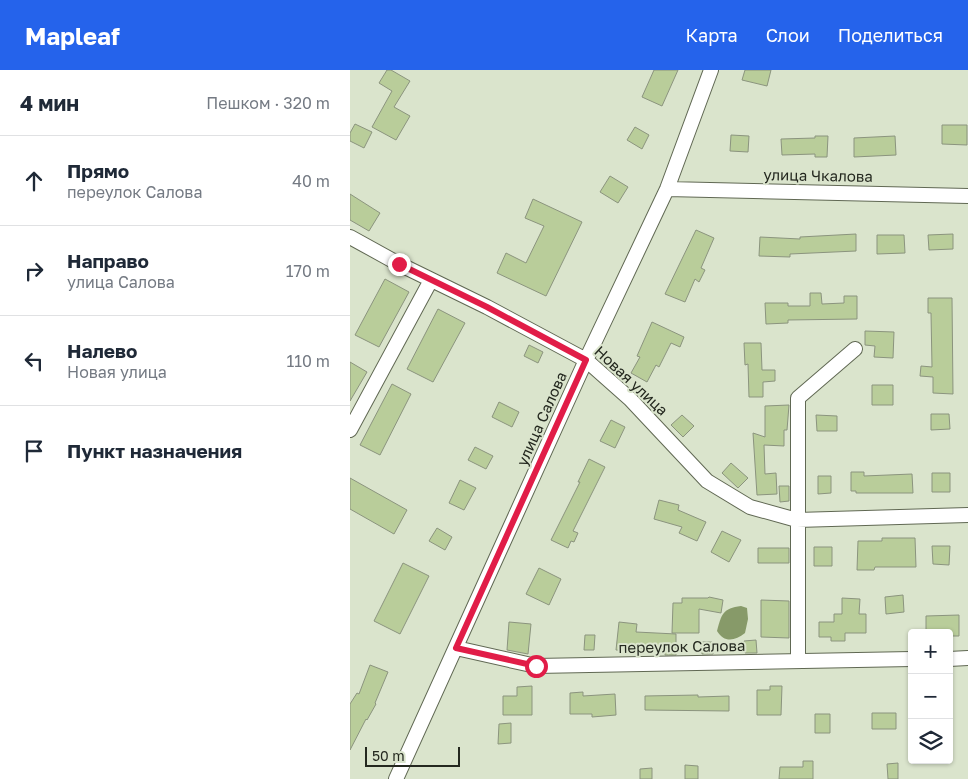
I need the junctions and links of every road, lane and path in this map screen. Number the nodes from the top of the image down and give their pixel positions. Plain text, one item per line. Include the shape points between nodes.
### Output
1 (711, 70) edge
2 (667, 189) junction
3 (968, 196) edge
4 (350, 237) edge
5 (431, 280) junction
6 (855, 349) dead end
7 (586, 360) junction
8 (350, 430) edge
9 (968, 515) edge
10 (797, 520) junction
11 (456, 648) junction
12 (968, 658) edge
13 (908, 659) edge
14 (953, 659) edge
15 (798, 662) junction
16 (396, 779) edge

1 - 2 street, улица Салова
2 - 3 street, улица Чкалова
2 - 7 street, улица Салова
4 - 5 street, Новая улица
5 - 7 street, Новая улица
5 - 8 street
6 - 10 street via 798,398
7 - 10 street, Новая улица via 630,399 707,481 750,507
7 - 11 street, улица Салова
9 - 10 street, Новая улица
10 - 15 street
11 - 15 street, переулок Салова via 536,666
11 - 16 street, улица Салова
12 - 14 street
13 - 15 street, переулок Салова

